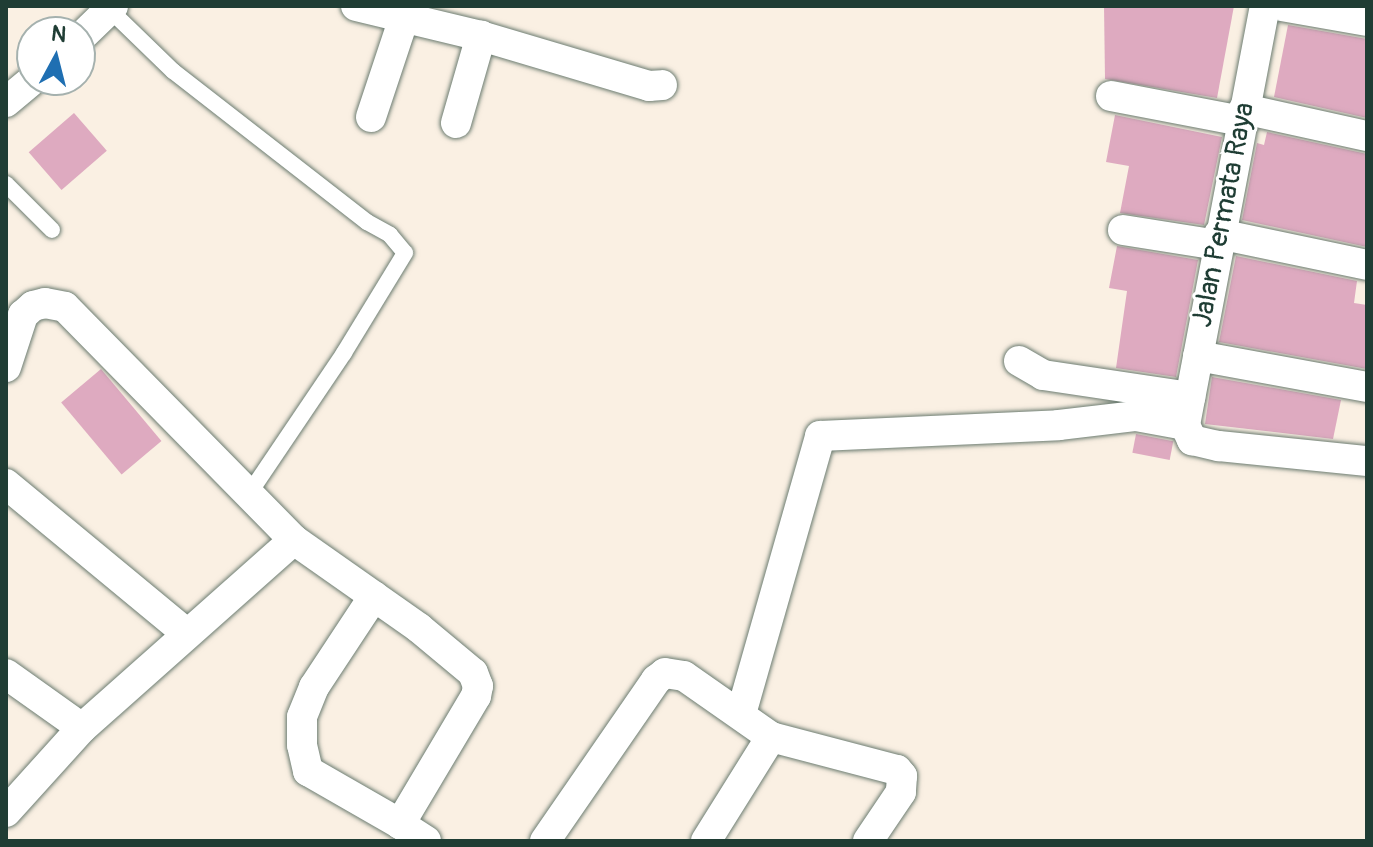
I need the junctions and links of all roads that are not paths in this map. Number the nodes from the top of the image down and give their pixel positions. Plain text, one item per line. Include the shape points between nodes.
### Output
1 (356, 6) edge
2 (1265, 6) edge
3 (1282, 6) edge
4 (112, 8) edge
5 (406, 12) edge
6 (1367, 21) edge
7 (96, 23) edge
8 (481, 36) junction
9 (662, 85) dead end
10 (1111, 96) dead end
11 (1243, 115) junction
12 (371, 117) dead end
13 (456, 123) dead end
14 (1367, 136) edge
15 (6, 184) edge
16 (52, 230) dead end
17 (1123, 230) dead end
18 (1218, 239) junction
19 (1367, 265) edge
20 (1198, 356) junction
21 (1019, 361) dead end
22 (6, 367) edge
23 (1367, 387) edge
24 (1187, 411) junction
25 (1367, 461) edge
26 (6, 484) edge
27 (249, 494) junction
28 (294, 540) junction
29 (374, 596) junction
30 (187, 634) junction
31 (6, 674) edge
32 (741, 714) junction
33 (82, 728) junction
34 (771, 737) junction
35 (6, 812) edge
36 (400, 824) junction
37 (426, 841) edge
38 (545, 841) edge
39 (706, 841) edge
40 (868, 841) edge

1 - 5 street
2 - 11 street, Jalan Permata Raya
3 - 6 street
4 - 7 street
4 - 27 lane via 173,71 390,235 405,253
5 - 8 street
5 - 12 street
8 - 9 street via 649,86
8 - 13 street
10 - 11 street
11 - 14 street
11 - 18 street, Jalan Permata Raya
15 - 16 lane
17 - 18 street
18 - 19 street
18 - 20 street, Jalan Permata Raya
20 - 23 street
20 - 24 street, Jalan Permata Raya
21 - 24 street via 1043,375
22 - 27 street via 23,315 45,303 65,307
24 - 25 street via 1192,440
24 - 32 street via 1059,425 820,436
26 - 30 street
27 - 28 street
28 - 29 street
28 - 30 street
29 - 36 street via 473,673 478,686
29 - 36 street via 314,687 302,717 302,745 308,771
30 - 33 street
31 - 33 street
32 - 34 street
32 - 38 street via 684,676 665,673
33 - 35 street
34 - 39 street
34 - 40 street via 897,770 901,792
36 - 37 street

